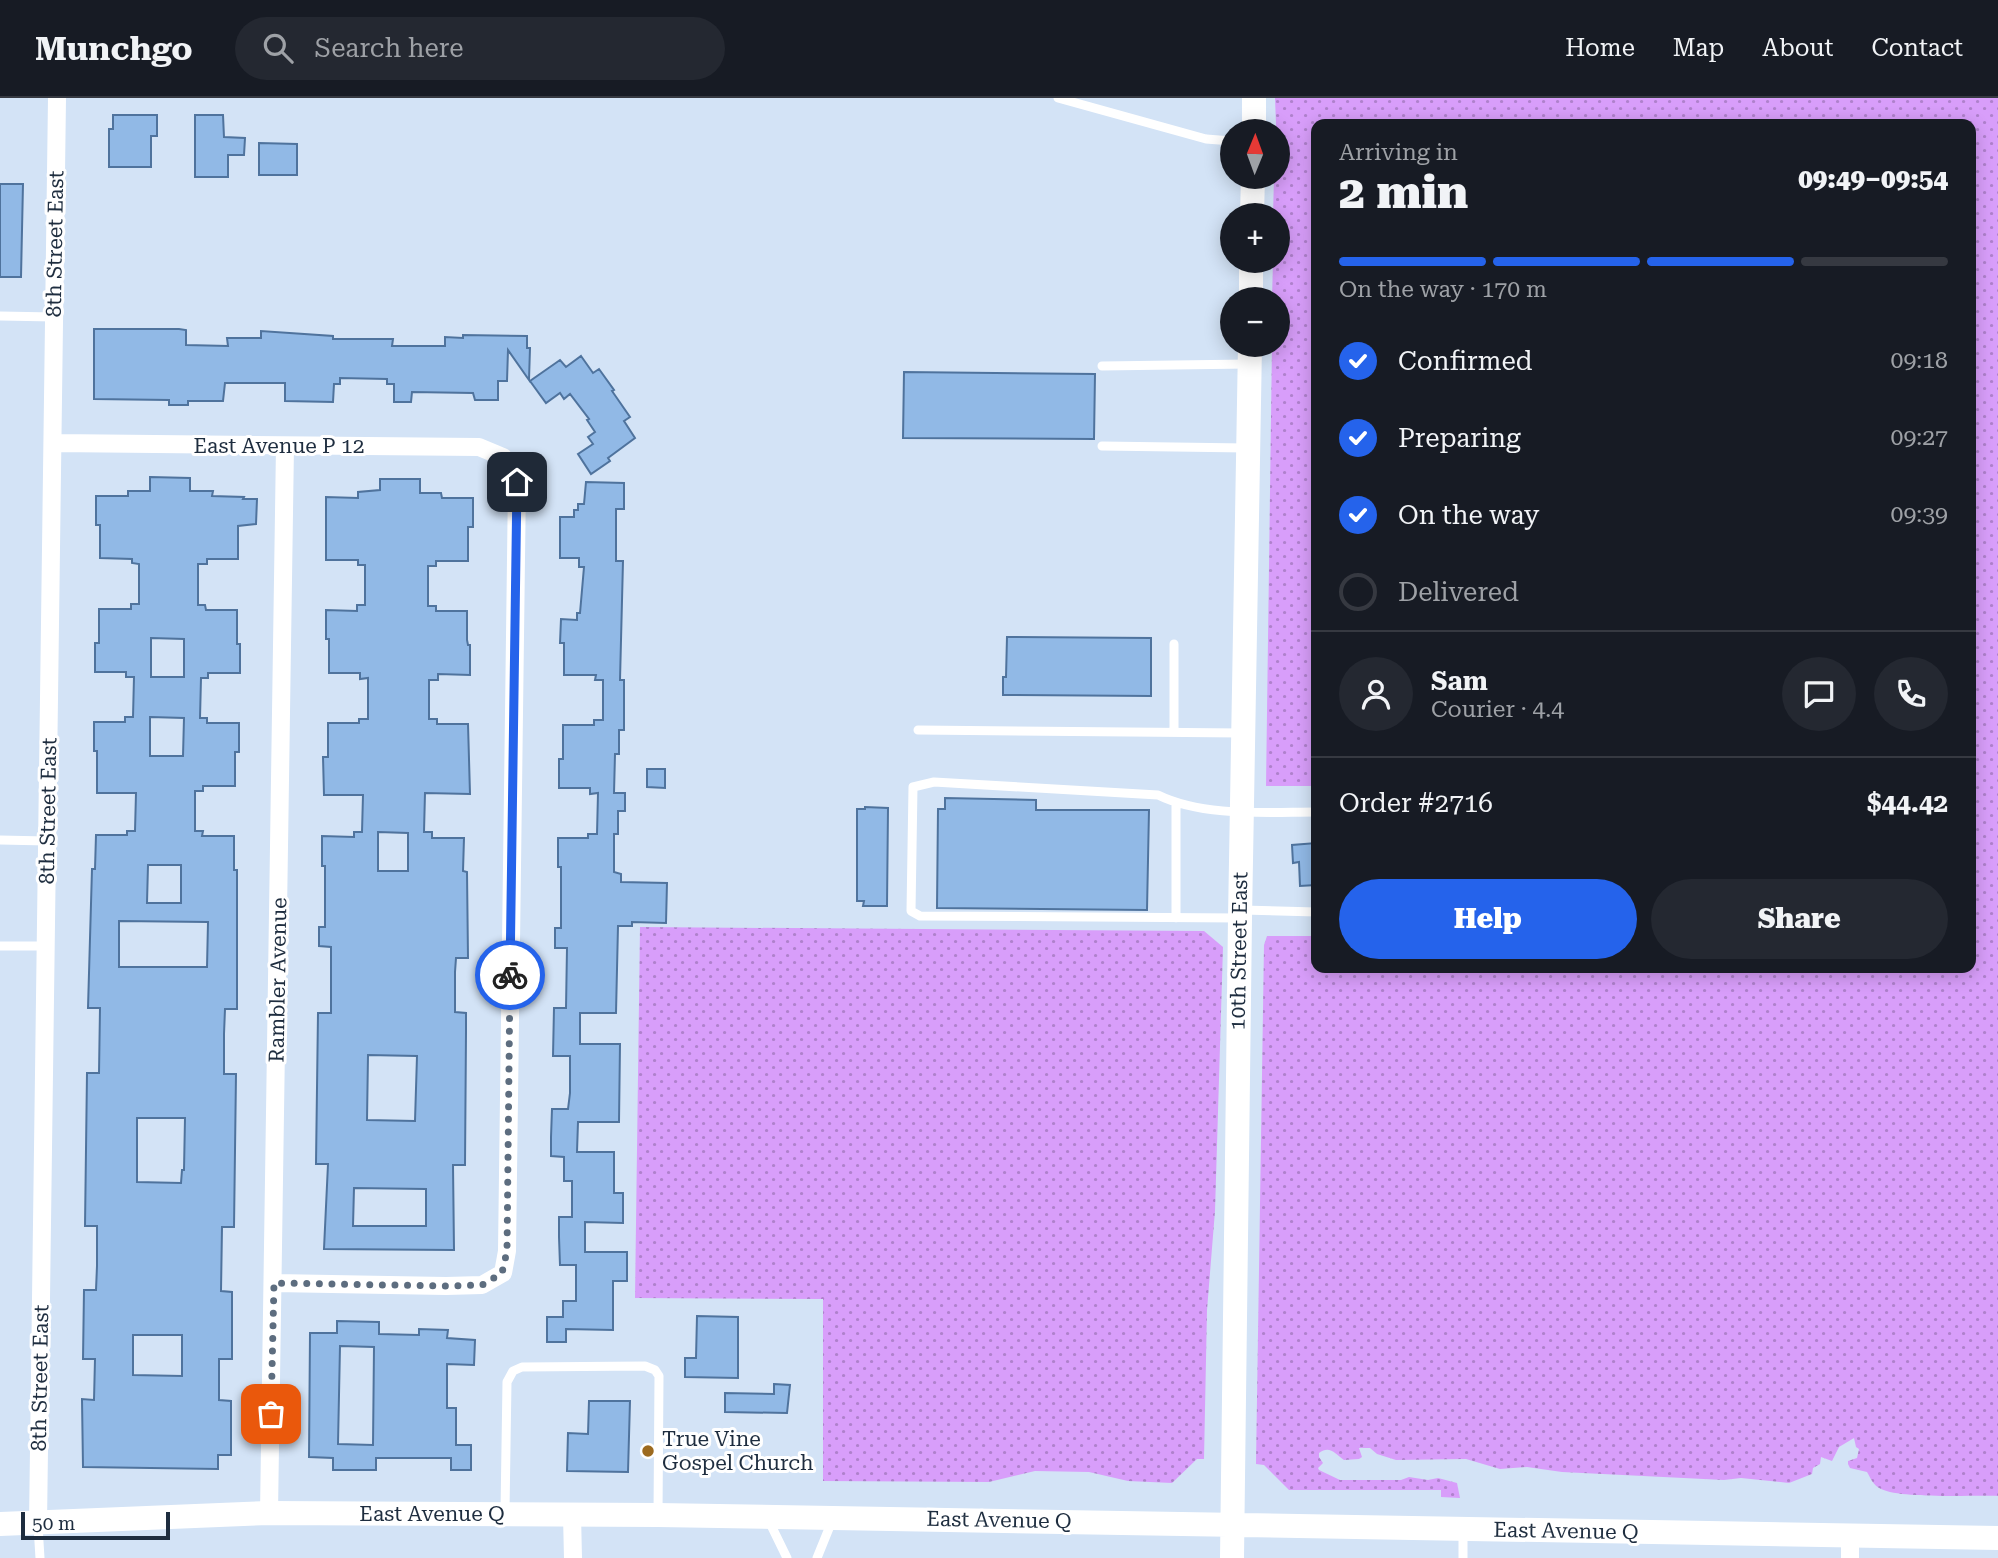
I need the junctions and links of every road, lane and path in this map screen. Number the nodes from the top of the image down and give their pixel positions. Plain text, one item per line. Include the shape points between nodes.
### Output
1 (57, 98) edge
2 (1058, 98) edge
3 (1254, 98) edge
4 (1254, 119) edge
5 (1220, 140) edge
6 (0, 316) edge
7 (54, 317) junction
8 (1220, 356) edge
9 (1250, 357) edge
10 (1102, 366) dead end
11 (54, 443) junction
12 (285, 446) junction
13 (1102, 446) dead end
14 (1248, 448) junction
15 (1174, 644) dead end
16 (918, 730) dead end
17 (1174, 731) junction
18 (1243, 733) junction
19 (1177, 804) junction
20 (1241, 812) junction
21 (1311, 812) edge
22 (0, 840) edge
23 (47, 841) junction
24 (1311, 912) edge
25 (1240, 914) junction
26 (1176, 918) junction
27 (0, 946) edge
28 (46, 946) junction
29 (274, 1283) junction
30 (269, 1513) junction
31 (505, 1515) junction
32 (572, 1515) junction
33 (658, 1516) junction
34 (768, 1517) junction
35 (834, 1518) junction
36 (0, 1524) edge
37 (38, 1524) junction
38 (1232, 1524) junction
39 (1463, 1529) junction
40 (1998, 1538) edge
41 (1850, 1547) edge
42 (40, 1558) edge
43 (573, 1558) edge
44 (787, 1558) edge
45 (817, 1558) edge
46 (1232, 1558) edge
47 (1463, 1558) edge

1 - 7 street, 8th Street East
2 - 5 lane
3 - 4 main road
6 - 7 lane
7 - 11 street, 8th Street East
8 - 10 lane
9 - 14 main road, 10th Street East
11 - 12 street, East Avenue P 12
11 - 23 street, 8th Street East
12 - 29 street, Rambler Avenue
12 - 29 street, East Avenue P 12 via 479,447 503,457 517,482 507,1251 502,1273 482,1285
13 - 14 lane
14 - 18 main road, 10th Street East
15 - 17 lane
16 - 17 lane
17 - 18 lane
18 - 20 main road, 10th Street East
19 - 20 lane
19 - 26 lane
19 - 26 lane via 1158,795 934,782 913,787 911,911 920,916
20 - 21 lane
20 - 25 main road, 10th Street East
22 - 23 lane
23 - 28 street, 8th Street East
24 - 25 lane
25 - 26 lane
25 - 38 main road, 10th Street East
27 - 28 lane
28 - 37 street, 8th Street East
29 - 30 street, Rambler Avenue
30 - 31 main road, East Avenue Q
30 - 37 main road, East Avenue Q
31 - 32 main road, East Avenue Q
31 - 33 lane via 506,1395 513,1371 522,1367 645,1366 659,1376
32 - 33 main road, East Avenue Q
32 - 43 street
33 - 34 main road, East Avenue Q
34 - 35 main road, East Avenue Q
34 - 44 lane
35 - 38 main road, East Avenue Q
35 - 45 lane
36 - 37 main road, East Avenue Q
37 - 42 lane
38 - 39 main road, East Avenue Q
38 - 46 main road, 10th Street East
39 - 41 main road, East Avenue Q
39 - 47 lane
40 - 41 main road, East Avenue Q

